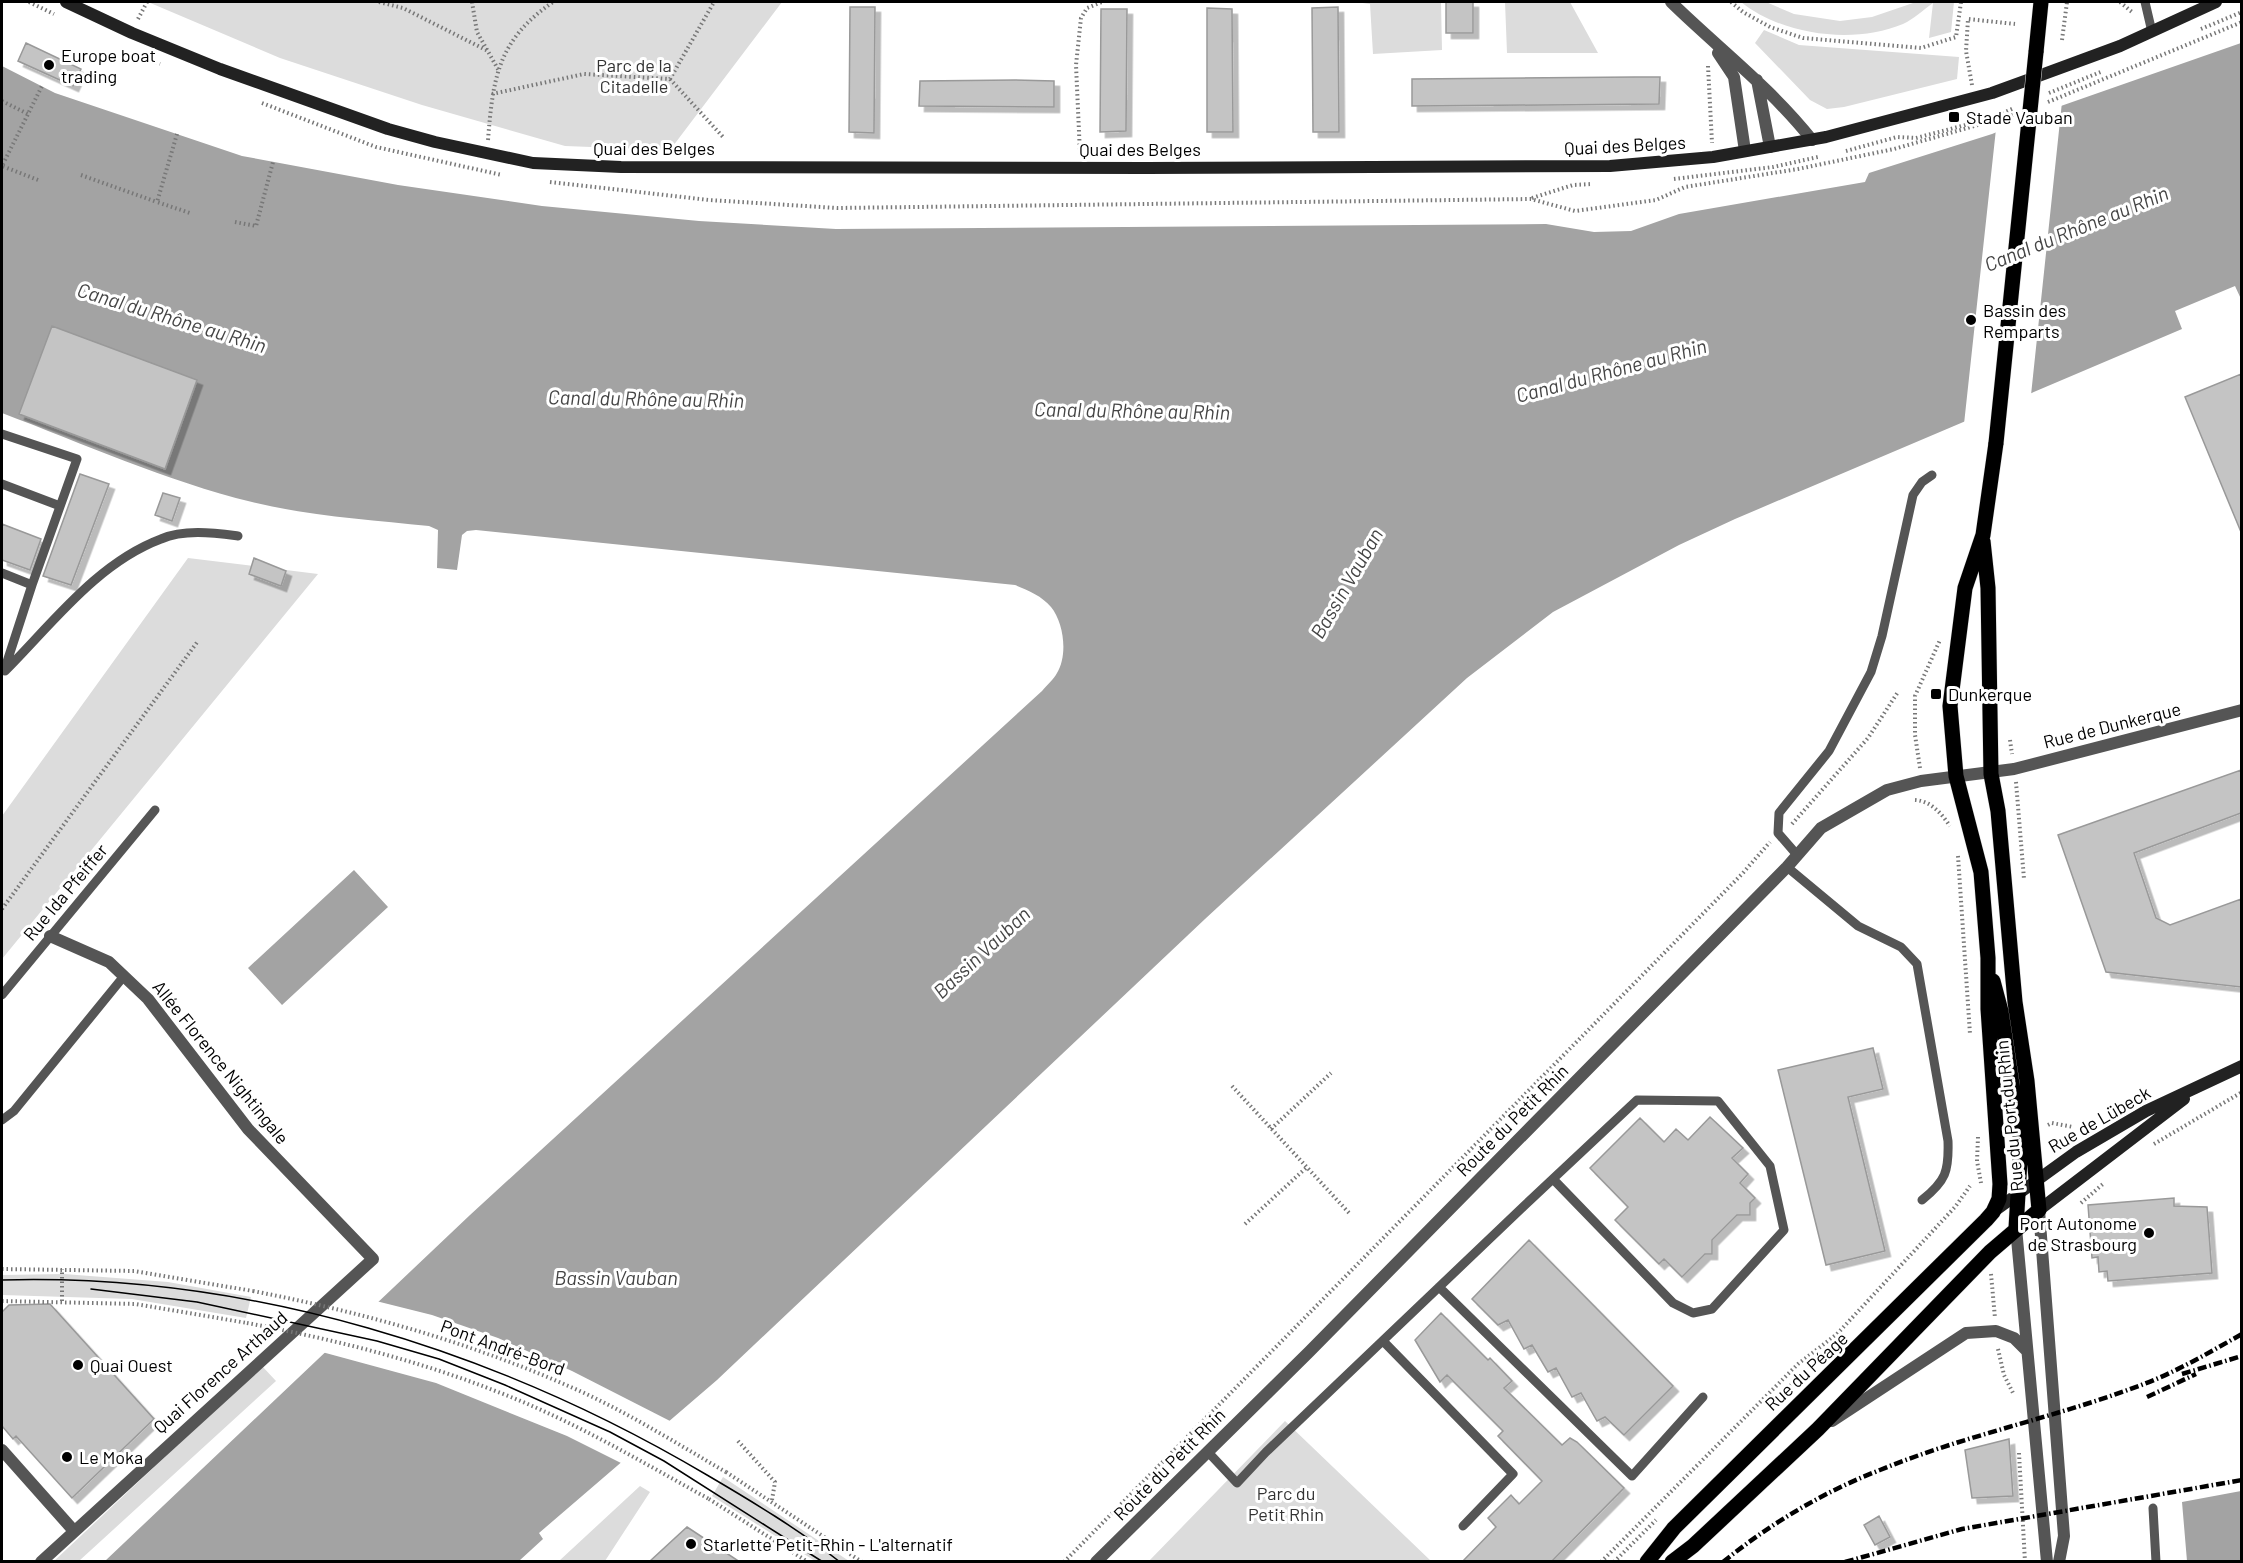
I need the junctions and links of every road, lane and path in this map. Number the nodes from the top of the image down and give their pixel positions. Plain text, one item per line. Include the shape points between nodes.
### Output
1 (66, 2) edge
2 (380, 2) edge
3 (472, 2) edge
4 (553, 2) edge
5 (711, 2) edge
6 (1102, 2) edge
7 (1671, 2) edge
8 (1731, 2) edge
9 (1961, 2) edge
10 (2041, 2) edge
11 (2067, 2) edge
12 (2145, 2) edge
13 (2216, 2) edge
14 (2241, 22) edge
15 (2015, 24) dead end
16 (2152, 32) junction
17 (1707, 37) junction
18 (2062, 40) dead end
19 (488, 51) junction
20 (1707, 57) dead end
21 (500, 71) junction
22 (670, 79) junction
23 (1757, 80) junction
24 (42, 86) dead end
25 (492, 93) junction
26 (1974, 98) junction
27 (2, 101) edge
28 (2044, 104) dead end
29 (2022, 111) dead end
30 (28, 114) junction
31 (1712, 130) dead end
32 (177, 134) dead end
33 (723, 137) dead end
34 (1812, 140) junction
35 (1770, 147) junction
36 (1745, 151) junction
37 (486, 154) junction
38 (273, 162) dead end
39 (1080, 167) junction
40 (506, 175) dead end
41 (81, 176) dead end
42 (38, 180) dead end
43 (539, 180) dead end
44 (157, 202) junction
45 (190, 213) dead end
46 (235, 222) dead end
47 (2, 434) edge
48 (1932, 475) dead end
49 (2, 483) edge
50 (60, 506) junction
51 (1983, 535) junction
52 (238, 536) dead end
53 (2, 573) edge
54 (32, 585) junction
55 (198, 641) dead end
56 (3, 674) edge
57 (1898, 692) dead end
58 (2241, 710) edge
59 (1990, 774) junction
60 (1956, 776) junction
61 (1914, 800) dead end
62 (154, 810) dead end
63 (1778, 833) junction
64 (1954, 834) dead end
65 (1958, 852) dead end
66 (1798, 856) junction
67 (1787, 867) junction
68 (2, 909) edge
69 (50, 936) junction
70 (1988, 958) junction
71 (124, 976) junction
72 (2, 995) edge
73 (1971, 1046) dead end
74 (2241, 1066) edge
75 (1331, 1073) dead end
76 (1232, 1086) dead end
77 (2199, 1088) junction
78 (2241, 1092) edge
79 (2, 1120) edge
80 (1978, 1126) dead end
81 (1271, 1128) junction
82 (2147, 1149) dead end
83 (1307, 1167) junction
84 (1978, 1168) dead end
85 (1553, 1179) junction
86 (2037, 1180) junction
87 (2105, 1182) dead end
88 (1970, 1186) dead end
89 (2019, 1193) junction
90 (1922, 1200) dead end
91 (2081, 1203) dead end
92 (2039, 1210) junction
93 (1993, 1212) junction
94 (1350, 1214) dead end
95 (1245, 1224) dead end
96 (2016, 1228) junction
97 (373, 1259) joint
98 (1991, 1268) dead end
99 (2, 1269) edge
100 (62, 1269) junction
101 (1439, 1287) junction
102 (2, 1301) edge
103 (62, 1301) junction
104 (1994, 1311) dead end
105 (1383, 1341) junction
106 (2026, 1350) junction
107 (1999, 1352) dead end
108 (2015, 1396) dead end
109 (1703, 1397) dead end
110 (1818, 1429) junction
111 (738, 1441) dead end
112 (2019, 1448) dead end
113 (2, 1450) edge
114 (1207, 1451) junction
115 (772, 1500) junction
116 (2153, 1508) dead end
117 (1463, 1526) dead end
118 (74, 1531) junction
119 (41, 1562) edge
120 (808, 1562) edge
121 (862, 1562) edge
122 (1064, 1562) edge
123 (1096, 1562) edge
124 (1601, 1562) edge
125 (1647, 1562) edge
126 (1672, 1562) edge
127 (2025, 1562) edge
128 (2047, 1562) edge
129 (2059, 1562) edge
130 (2156, 1562) edge

1 - 37 main road, Quai des Belges via 220,69 388,129
2 - 19 path via 403,8
3 - 19 path via 477,32
4 - 21 path via 533,15 505,49
5 - 22 path
6 - 39 path via 1087,8 1081,18 1076,65
7 - 17 street
8 - 9 path via 1770,27 1803,39 1921,48 1956,37
10 - 51 main road, bridge
11 - 18 path
12 - 16 lane
13 - 16 main road, Quai des Belges
14 - 28 path
15 - 26 path via 1968,19 1966,51
16 - 26 main road, Quai des Belges
17 - 23 street
17 - 36 street via 1734,77
19 - 21 path
20 - 31 path
21 - 25 path
22 - 25 path via 584,74
22 - 33 path
23 - 34 street
23 - 35 street
24 - 30 path
25 - 37 path
26 - 34 main road, Quai des Belges
27 - 30 path
29 - 43 path via 1894,149 1685,187 1656,200 1575,211 1531,199 837,208 709,200
30 - 42 path via 2,166
32 - 44 path
34 - 35 main road, Quai des Belges
35 - 36 main road, Quai des Belges
36 - 39 main road, Quai des Belges via 1610,166
37 - 39 main road, Quai des Belges via 533,163 621,167
37 - 40 path via 483,172
38 - 46 path via 256,226
41 - 44 path
44 - 45 path
47 - 50 lane via 77,459
48 - 63 lane via 1913,495 1871,672 1829,752 1779,813
49 - 50 lane
50 - 54 lane
51 - 59 main road, Rue du Port du Rhin via 1988,588
51 - 60 main road, Rue du Port du Rhin via 1965,588 1951,690
52 - 56 lane via 205,532 162,538 109,566
53 - 54 lane
54 - 56 lane
55 - 68 path
57 - 63 path, Route du Petit Rhin via 1846,764 1799,819
58 - 59 street, Rue de Dunkerque
59 - 60 street, Route du Petit Rhin
59 - 86 main road, Rue du Port du Rhin via 1998,811 2015,1002
60 - 66 street, Route du Petit Rhin via 1887,790 1821,828
60 - 70 main road, Rue du Port du Rhin via 1980,864
61 - 64 path via 1923,800 1937,809
62 - 69 lane, Rue Ida Pfeiffer
63 - 66 lane
63 - 122 path, Route du Petit Rhin
65 - 73 path
66 - 67 street, Route du Petit Rhin
67 - 90 lane via 1858,926 1901,947 1917,964 1949,1165 1939,1186
67 - 114 street, Route du Petit Rhin
69 - 71 street, Allée Florence Nightingale via 109,962
69 - 72 lane, Rue Ida Pfeiffer
70 - 89 main road, Rue du Port du Rhin via 2001,1011 2018,1122 2022,1160
70 - 93 main road, Rue du Port du Rhin via 2000,1184
71 - 79 lane via 14,1111
71 - 97 street, Allée Florence Nightingale via 148,999 248,1129
74 - 77 main road, Rue de Lübeck
75 - 81 path
76 - 81 path
77 - 86 main road, Rue de Lübeck via 2146,1111
77 - 92 main road, Rue de Lübeck
78 - 82 path
80 - 84 path
81 - 83 path
83 - 94 path
83 - 95 path
85 - 85 lane via 1673,1303 1693,1313 1712,1309 1784,1230 1770,1166 1718,1101 1637,1100
85 - 101 lane
86 - 89 main road, Rue de Lübeck
86 - 92 main road, Rue du Port du Rhin
87 - 91 path
88 - 124 path via 1837,1334 1798,1364
89 - 93 main road, Rue de Lübeck
89 - 96 main road, Rue du Port du Rhin
92 - 96 main road, Rue de Lübeck
92 - 129 street, Rue du Port du Rhin via 2064,1536
93 - 125 main road, Rue du Péage via 1683,1519
96 - 106 street, Rue du Port du Rhin
96 - 110 main road
97 - 118 street, Quai Florence Arthaud
98 - 104 path
99 - 100 path, Pont André-Bord
100 - 103 path
100 - 115 path, Pont André-Bord, bridge via 134,1271 325,1305 391,1322 568,1385
101 - 105 lane
101 - 109 lane via 1632,1476
102 - 103 path
103 - 120 path, bridge via 136,1304 247,1323 384,1354 499,1392 607,1442 709,1499
105 - 114 lane via 1237,1484
105 - 117 lane via 1513,1474
106 - 110 street via 2014,1338 1996,1331 1966,1333
106 - 128 street, Rue du Port du Rhin
107 - 108 path via 2004,1375
110 - 126 main road
111 - 115 path via 775,1482
112 - 127 path
113 - 118 street
114 - 123 street, Route du Petit Rhin
115 - 121 path, Pont André-Bord
116 - 130 lane
118 - 119 street, Quai Florence Arthaud

